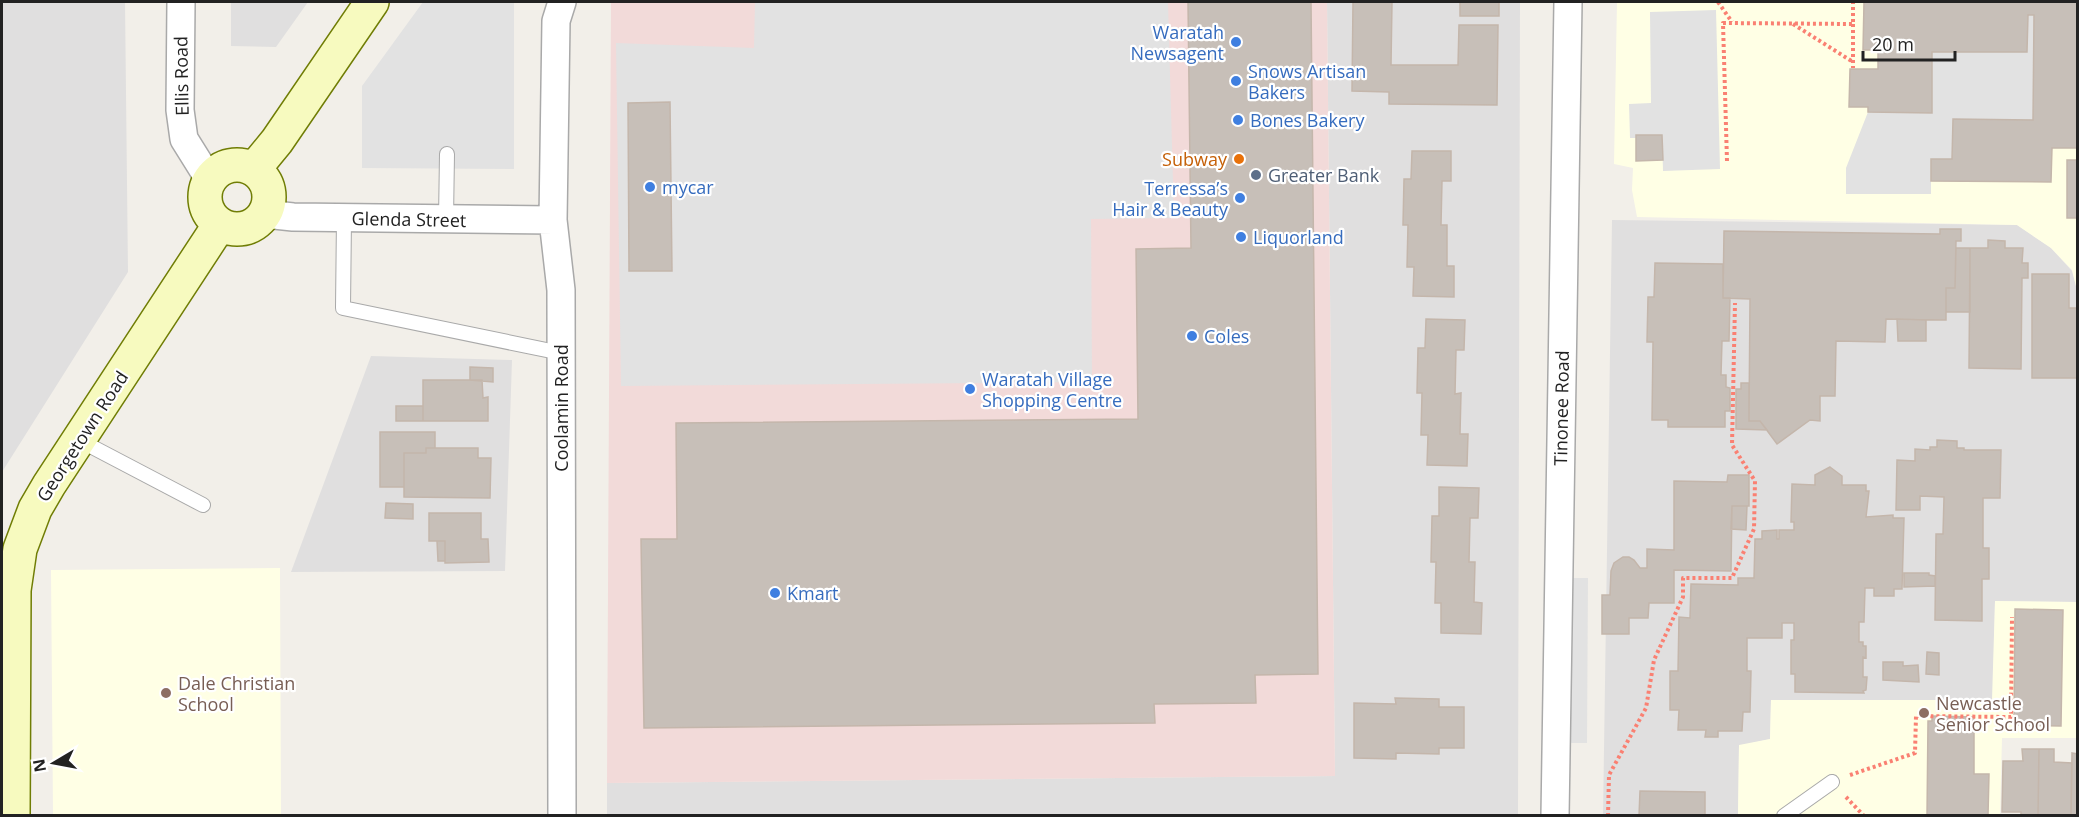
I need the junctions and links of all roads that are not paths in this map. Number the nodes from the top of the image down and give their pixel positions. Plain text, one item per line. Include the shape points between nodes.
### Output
1 (182, 2) edge
2 (372, 2) edge
3 (1568, 2) edge
4 (559, 11) edge
5 (447, 154) dead end
6 (254, 169) junction
7 (209, 179) junction
8 (265, 214) junction
9 (344, 218) junction
10 (446, 219) junction
11 (553, 220) junction
12 (220, 224) junction
13 (561, 353) junction
14 (79, 440) junction
15 (203, 505) dead end
16 (8, 590) edge
17 (1832, 782) road end
18 (13, 816) edge
19 (562, 816) edge
20 (1555, 816) edge
21 (1784, 816) edge

1 - 7 street, Ellis Road via 180,110 184,139
2 - 6 street
3 - 20 street, Tinonee Road
4 - 11 street, Coolamin Road
5 - 10 lane
6 - 7 street via 230,165
6 - 8 street via 269,189
7 - 12 street via 206,207
8 - 9 street, Glenda Street
8 - 12 street via 240,229
9 - 10 street, Glenda Street
9 - 13 lane via 343,308
10 - 11 street, Glenda Street
11 - 13 street, Coolamin Road via 561,290
12 - 14 street, Georgetown Road
13 - 19 street, Coolamin Road
14 - 15 lane
14 - 16 street, Georgetown Road via 35,509
16 - 18 street, Georgetown Road
17 - 21 lane

